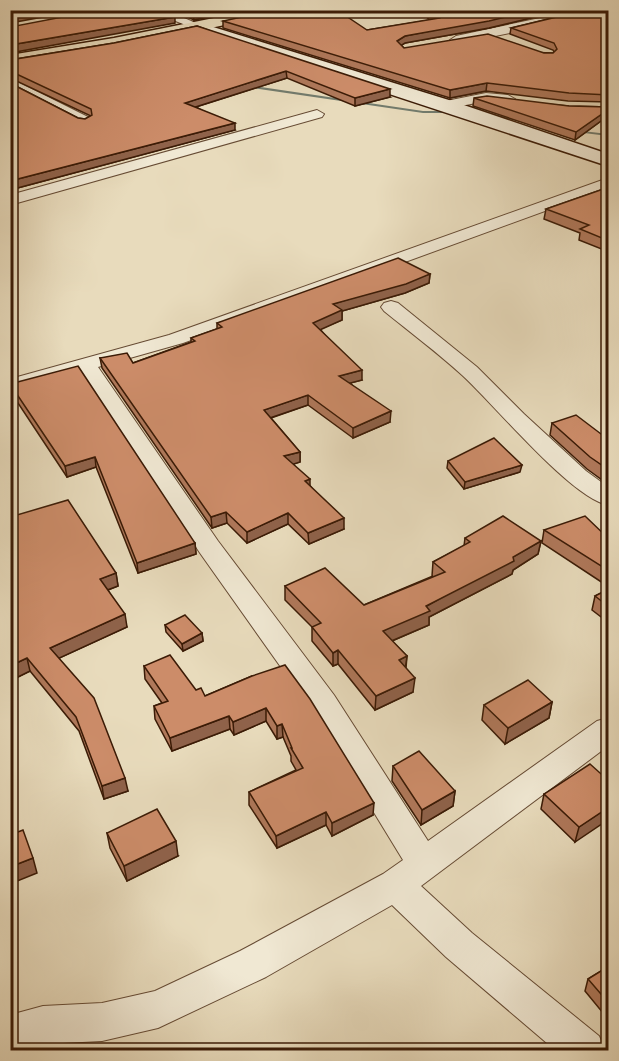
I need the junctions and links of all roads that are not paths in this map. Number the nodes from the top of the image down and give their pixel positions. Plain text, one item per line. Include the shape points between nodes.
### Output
1 (153, 10) edge
2 (278, 10) edge
3 (551, 10) edge
4 (197, 26) junction
5 (489, 34) junction
6 (507, 41) edge
7 (445, 42) edge
8 (10, 60) edge
9 (10, 82) edge
10 (524, 101) edge
11 (462, 111) junction
12 (317, 114) dead end
13 (85, 121) edge
14 (609, 160) edge
15 (609, 183) edge
16 (10, 200) edge
17 (391, 307) dead end
18 (87, 366) junction
19 (10, 386) edge
20 (609, 498) edge
21 (609, 730) edge
22 (410, 874) junction
23 (10, 1035) edge
24 (585, 1050) edge

1 - 4 street
2 - 4 main road
3 - 5 street via 564,16
4 - 8 main road
4 - 11 street
5 - 6 street
5 - 7 street
9 - 13 street
10 - 11 street via 486,97
11 - 14 street
12 - 16 street
15 - 18 street via 176,339
17 - 20 street via 470,370 516,419 578,476
18 - 19 street
18 - 22 street via 209,548 323,703
21 - 22 street
22 - 23 street via 253,964 158,1009 102,1022 43,1025
22 - 24 street via 459,945

